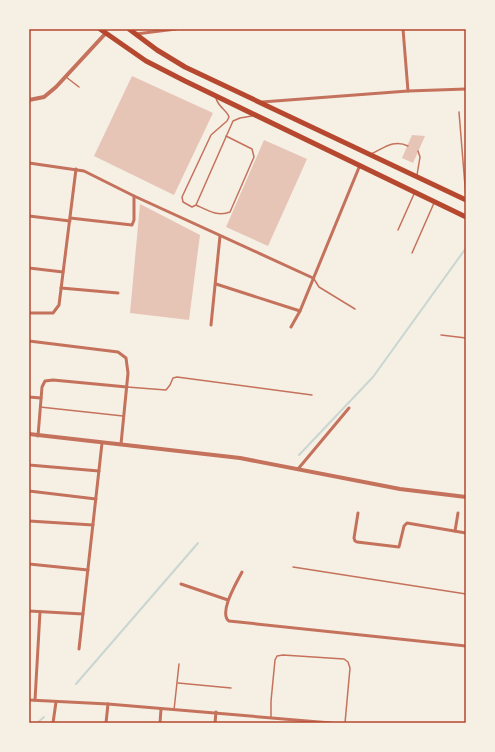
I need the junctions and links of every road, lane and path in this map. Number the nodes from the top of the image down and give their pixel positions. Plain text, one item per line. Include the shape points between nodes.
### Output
1 (100, 29) edge
2 (129, 29) edge
3 (176, 29) edge
4 (403, 29) edge
5 (105, 34) junction
6 (135, 34) junction
7 (66, 77) junction
8 (79, 88) dead end
9 (466, 89) edge
10 (408, 91) junction
11 (215, 96) junction
12 (29, 100) edge
13 (262, 102) junction
14 (459, 112) dead end
15 (254, 116) junction
16 (226, 136) junction
17 (408, 146) dead end
18 (418, 151) dead end
19 (371, 154) junction
20 (29, 163) edge
21 (360, 166) junction
22 (76, 169) junction
23 (417, 176) junction
24 (414, 192) junction
25 (134, 196) junction
26 (466, 200) edge
27 (435, 202) junction
28 (196, 205) junction
29 (29, 216) edge
30 (466, 217) edge
31 (70, 220) junction
32 (398, 230) dead end
33 (220, 236) junction
34 (412, 253) dead end
35 (29, 268) edge
36 (63, 272) junction
37 (313, 278) junction
38 (216, 284) junction
39 (61, 288) junction
40 (118, 292) dead end
41 (355, 308) dead end
42 (300, 311) junction
43 (29, 313) edge
44 (212, 325) dead end
45 (291, 327) dead end
46 (441, 335) dead end
47 (466, 338) edge
48 (29, 341) edge
49 (127, 387) junction
50 (312, 395) dead end
51 (29, 397) edge
52 (41, 398) junction
53 (40, 407) junction
54 (349, 408) dead end
55 (123, 416) junction
56 (29, 434) edge
57 (38, 436) junction
58 (102, 443) junction
59 (121, 444) junction
60 (29, 465) edge
61 (298, 469) junction
62 (99, 471) junction
63 (29, 491) edge
64 (466, 497) edge
65 (96, 499) junction
66 (358, 513) dead end
67 (458, 513) dead end
68 (29, 521) edge
69 (93, 525) junction
70 (455, 531) junction
71 (466, 532) edge
72 (29, 564) edge
73 (293, 567) dead end
74 (88, 570) junction
75 (242, 572) dead end
76 (181, 584) dead end
77 (466, 594) edge
78 (228, 600) junction
79 (29, 611) edge
80 (40, 612) junction
81 (83, 614) junction
82 (466, 646) edge
83 (79, 649) dead end
84 (179, 664) dead end
85 (178, 683) junction
86 (231, 688) dead end
87 (29, 700) edge
88 (35, 700) junction
89 (56, 702) junction
90 (108, 704) junction
91 (161, 709) junction
92 (174, 710) junction
93 (216, 712) junction
94 (272, 718) junction
95 (53, 723) edge
96 (106, 723) edge
97 (160, 723) edge
98 (215, 723) edge
99 (271, 723) edge
100 (331, 723) edge
101 (344, 723) edge

1 - 5 main road
2 - 6 main road
3 - 6 street
4 - 10 street
5 - 7 street
5 - 11 main road via 146,61
6 - 13 main road via 185,67
7 - 8 lane
7 - 12 street via 44,97
9 - 10 street
10 - 13 street
11 - 15 main road
11 - 28 lane via 219,106 229,117 211,134 182,197 183,202 192,207
13 - 19 main road
14 - 26 lane
15 - 16 lane via 233,121
15 - 21 main road
16 - 28 lane
16 - 28 lane via 252,149 254,157 230,212 217,214
17 - 19 lane via 394,142
18 - 23 lane via 420,157
19 - 23 main road
20 - 22 street
21 - 24 main road
21 - 37 street
22 - 25 street via 84,170
22 - 31 street
23 - 26 main road
24 - 27 main road
24 - 32 lane
25 - 31 street via 132,225
25 - 33 street
27 - 30 main road
27 - 34 lane
29 - 31 street
31 - 36 street
33 - 37 street
33 - 38 street
35 - 36 street
36 - 39 street
37 - 41 lane via 319,287
37 - 42 street
38 - 42 street
38 - 44 street
39 - 40 street
39 - 43 street via 59,305 55,312
42 - 45 street
46 - 47 lane
48 - 49 street via 118,352 129,364
49 - 50 lane via 166,390 176,377
49 - 52 street via 45,381
49 - 55 street
51 - 52 street
52 - 53 street
53 - 55 lane
53 - 57 street
54 - 61 street
55 - 59 street
56 - 57 street
57 - 58 street
58 - 59 street
58 - 62 street
59 - 61 street via 233,457
60 - 62 street
61 - 64 street via 400,489
62 - 65 street
63 - 65 street
65 - 69 street
66 - 70 street via 354,538 357,542 399,547 404,526 408,523
67 - 70 street
68 - 69 street
69 - 74 street
70 - 71 street
72 - 74 street
73 - 77 lane
74 - 81 street
75 - 78 street
76 - 78 street
78 - 82 street via 226,617 231,622
79 - 80 street
80 - 81 street
80 - 88 street
81 - 83 street
84 - 85 lane
85 - 86 lane
85 - 92 lane
87 - 88 street
88 - 89 street
89 - 90 street
89 - 95 street
90 - 91 street
90 - 96 street
91 - 92 street
91 - 97 street
92 - 93 street
93 - 94 street
93 - 98 street
94 - 99 street
94 - 100 street
94 - 101 lane via 271,701 277,656 344,659 350,668

